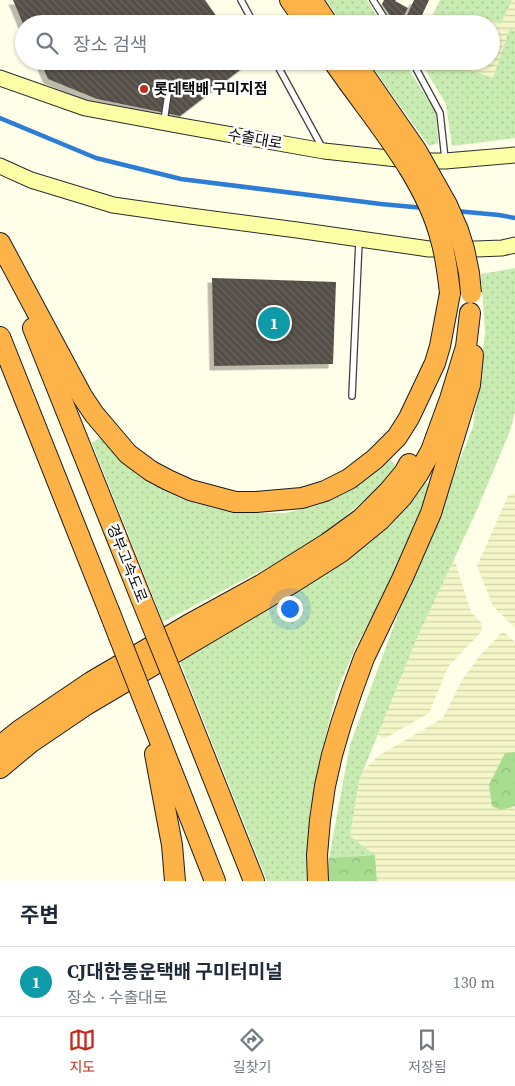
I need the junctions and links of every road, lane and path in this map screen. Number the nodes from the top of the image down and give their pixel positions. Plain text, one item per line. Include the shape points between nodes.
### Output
1 (241, 0) edge
2 (290, 0) edge
3 (312, 0) edge
4 (372, 0) edge
5 (249, 15) edge
6 (301, 15) edge
7 (322, 15) edge
8 (382, 15) edge
9 (280, 70) edge
10 (417, 70) edge
11 (355, 72) edge
12 (0, 78) edge
13 (168, 94) dead end
14 (164, 123) junction
15 (324, 151) junction
16 (515, 156) edge
17 (446, 161) junction
18 (0, 166) edge
19 (359, 239) junction
20 (0, 244) edge
21 (511, 249) edge
22 (450, 293) junction
23 (470, 313) junction
24 (0, 337) edge
25 (352, 396) dead end
26 (147, 708) junction
27 (0, 746) edge
28 (0, 768) edge
29 (175, 881) edge
30 (215, 881) edge
31 (254, 881) edge
32 (318, 881) edge

1 - 5 lane
2 - 6 highway
3 - 7 highway
4 - 8 lane
9 - 15 lane
10 - 17 lane via 440,113
11 - 22 highway, bridge via 429,207 441,238
11 - 23 highway, bridge via 416,150 447,205 464,249 471,293
12 - 14 street, 수출대로 via 85,108
13 - 14 lane
14 - 15 street, 수출대로
15 - 17 street, 수출대로 via 416,162
16 - 17 street, 수출대로
18 - 19 street via 31,180 113,205
19 - 21 street via 429,249
19 - 25 lane
20 - 22 highway via 82,396 128,454 151,471 190,490 235,502 302,498 325,491 349,479 375,459 397,437 409,418 435,363
20 - 31 highway, 경부고속도로, bridge
22 - 27 highway via 450,352 437,406 404,472 389,491 361,519 328,543 91,682
23 - 28 highway via 466,346 430,450 402,497 380,520 341,552 292,583 86,705 30,742
23 - 32 highway via 473,350 470,385 431,512 364,658 332,754 320,820
24 - 26 highway, bridge
26 - 29 highway via 172,845
26 - 30 highway

